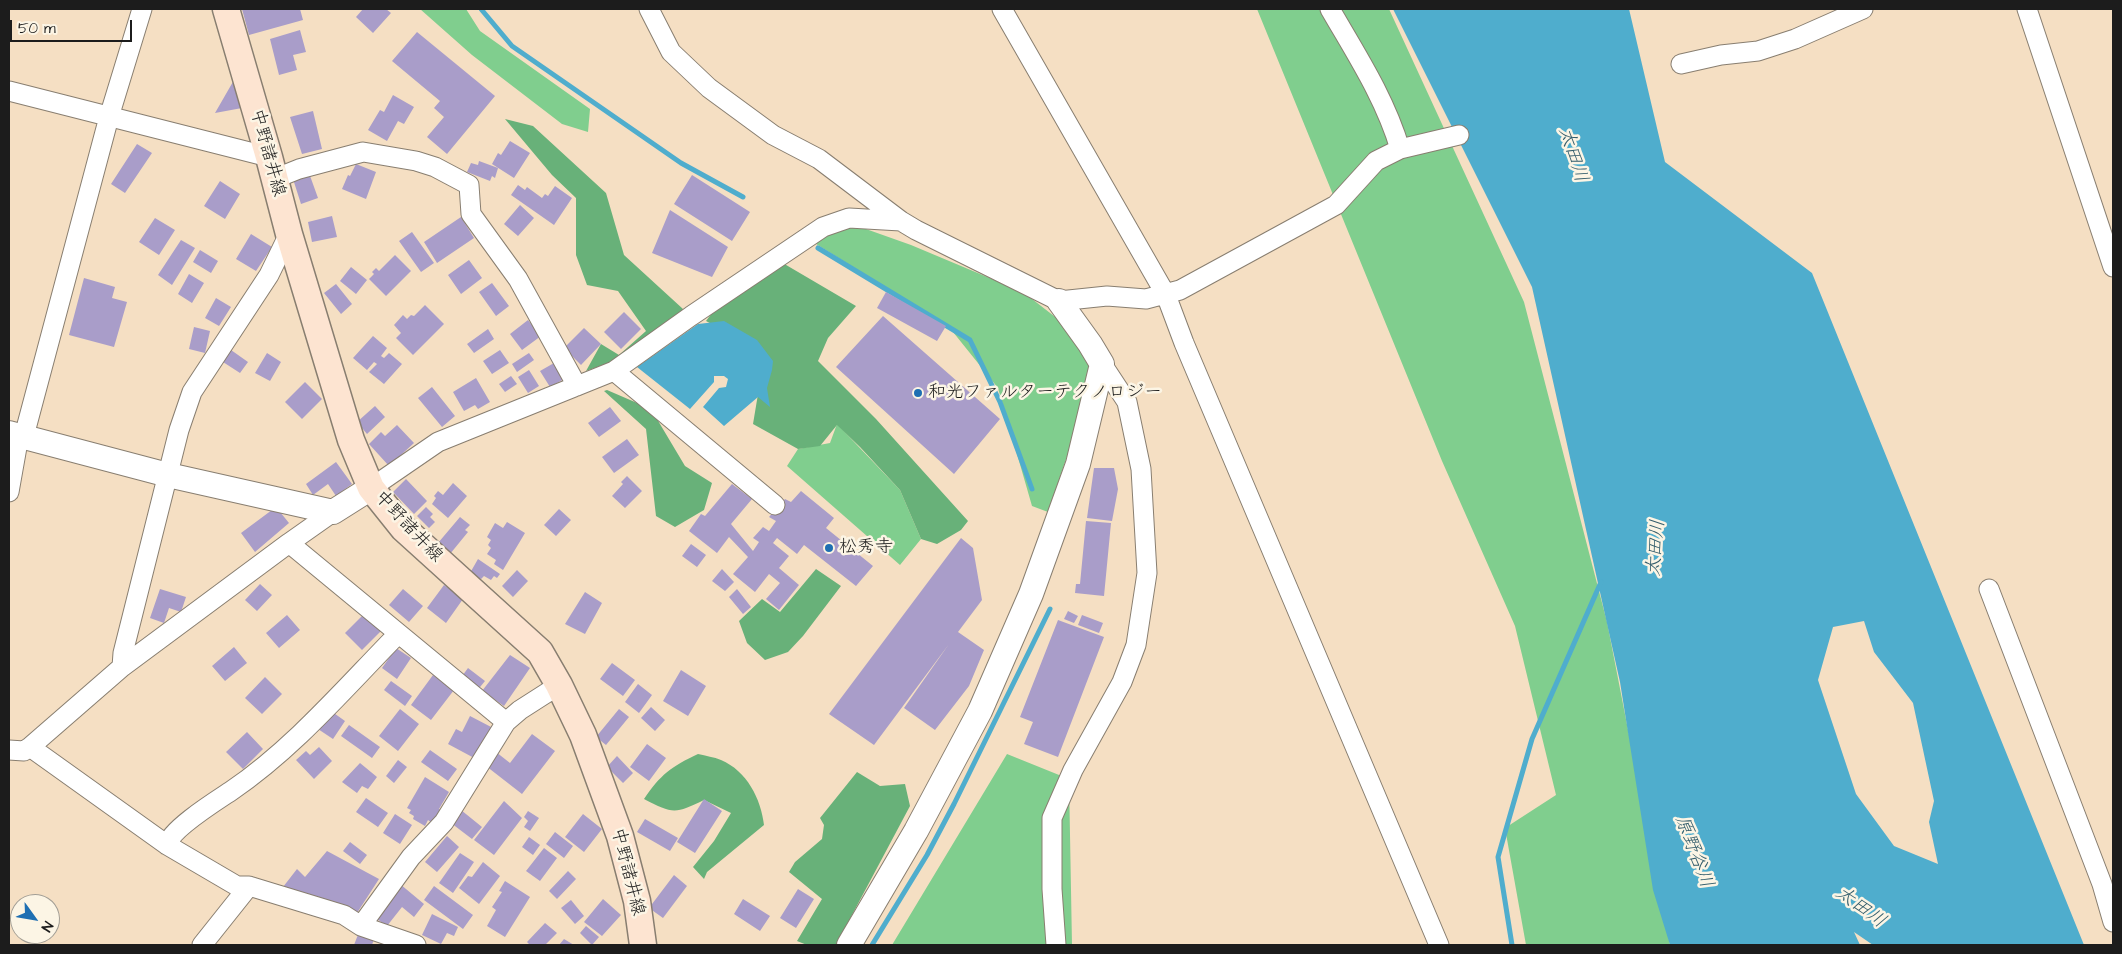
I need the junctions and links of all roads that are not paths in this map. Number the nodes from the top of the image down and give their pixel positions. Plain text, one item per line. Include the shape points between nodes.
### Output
1 (142, 9) edge
2 (226, 9) edge
3 (649, 9) edge
4 (1002, 9) edge
5 (1330, 9) edge
6 (1863, 9) edge
7 (2027, 9) edge
8 (1681, 64) dead end
9 (9, 92) edge
10 (109, 117) junction
11 (1459, 136) dead end
12 (1400, 149) junction
13 (272, 168) junction
14 (900, 221) junction
15 (289, 234) junction
16 (2113, 267) edge
17 (1166, 295) junction
18 (1059, 301) junction
19 (1102, 364) junction
20 (614, 371) junction
21 (577, 386) junction
22 (16, 435) edge
23 (168, 474) junction
24 (371, 488) junction
25 (9, 492) edge
26 (775, 505) dead end
27 (333, 512) junction
28 (288, 543) junction
29 (1989, 589) dead end
30 (398, 634) junction
31 (122, 667) junction
32 (559, 685) junction
33 (506, 722) junction
34 (30, 747) junction
35 (9, 750) edge
36 (167, 845) junction
37 (249, 886) junction
38 (2113, 922) edge
39 (361, 926) junction
40 (202, 945) edge
41 (416, 945) edge
42 (643, 945) edge
43 (849, 945) edge
44 (1056, 945) edge
45 (1439, 945) edge

1 - 10 street
2 - 13 main road, 中野諸井線
3 - 14 street via 671,52 709,88 774,136 819,159
4 - 17 street
5 - 12 street via 1376,88
6 - 8 street via 1795,39 1758,51 1722,54
7 - 16 street
9 - 10 street
10 - 13 street
10 - 22 street
11 - 12 street
12 - 17 street via 1376,161 1336,205 1212,274
13 - 15 main road, 中野諸井線
13 - 21 street via 299,169 363,152 416,161 435,167 468,185 471,214 518,279
14 - 18 street
14 - 20 street via 849,218 823,227
15 - 23 street via 269,275 192,392
15 - 24 main road, 中野諸井線 via 351,440
17 - 18 street via 1146,299 1107,296
17 - 45 street
18 - 19 street
19 - 43 street via 1078,464 1031,594 980,711 916,831
19 - 44 street via 1127,402 1141,469 1147,573 1136,645 1122,682 1073,770 1052,818
20 - 21 street
20 - 26 street
21 - 24 street via 438,442
22 - 23 street
22 - 25 street via 17,448
23 - 27 street
23 - 31 street
24 - 27 street
24 - 32 main road, 中野諸井線 via 403,528 540,652
27 - 28 street
28 - 30 street
28 - 31 street
29 - 38 street via 2102,884
30 - 33 street
30 - 36 street via 272,761 197,815 169,838
31 - 34 street
32 - 33 street
32 - 42 main road, 中野諸井線 via 583,735 620,836 638,901
33 - 39 street via 444,822 411,857
34 - 35 street via 24,751
34 - 36 street
36 - 37 street via 238,886
37 - 39 street via 344,915
37 - 40 street
39 - 41 street

